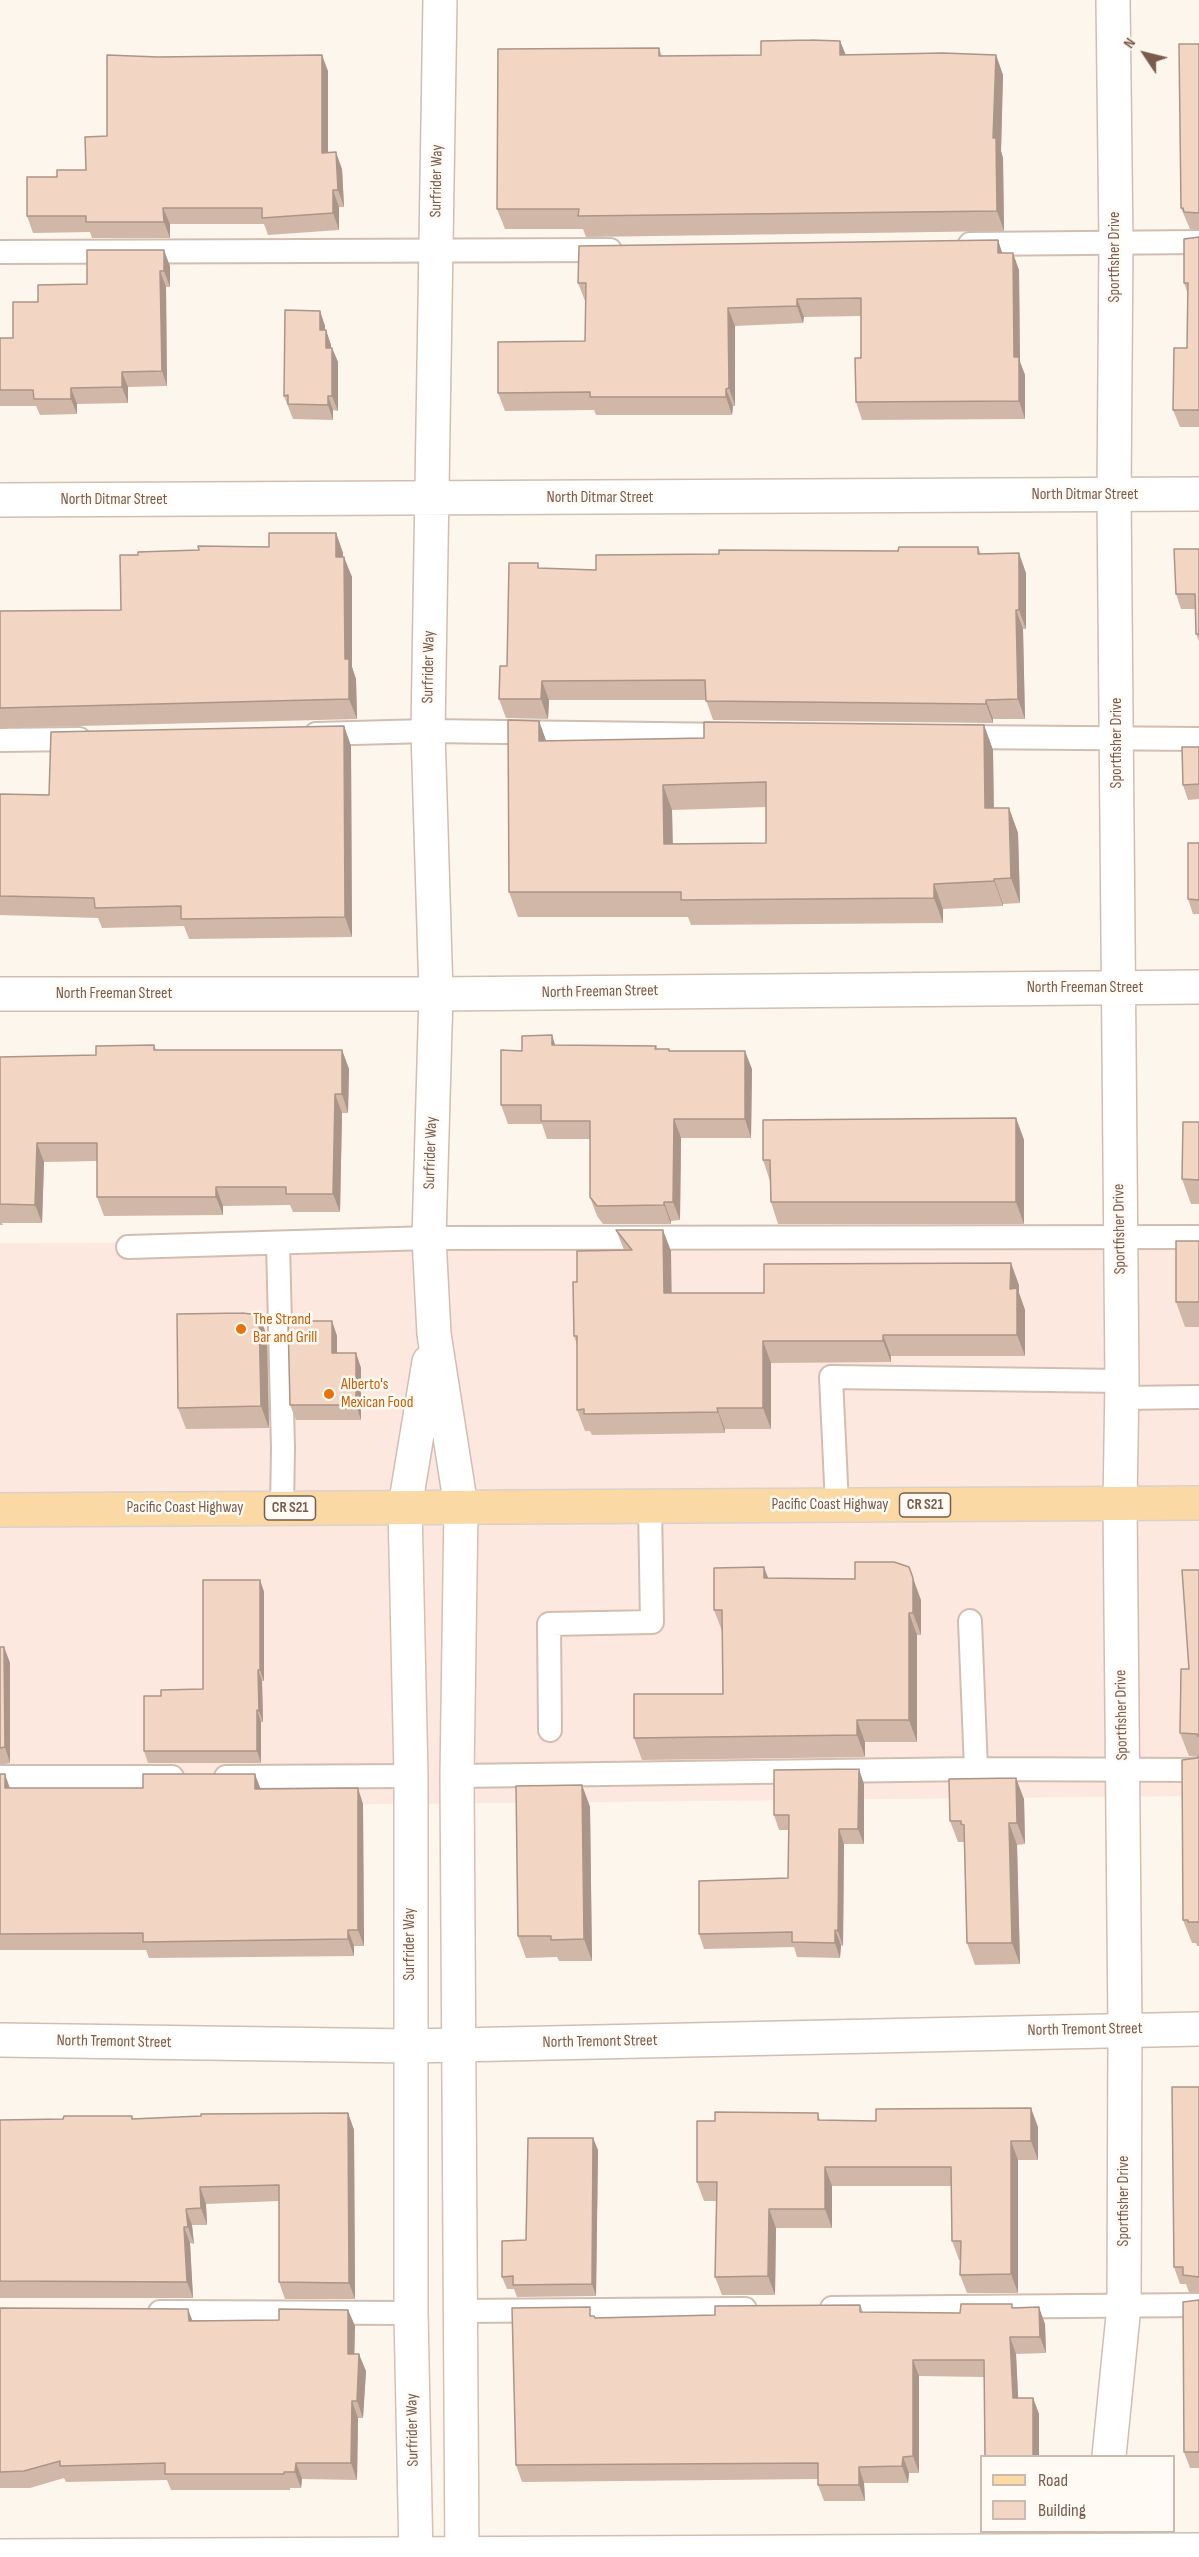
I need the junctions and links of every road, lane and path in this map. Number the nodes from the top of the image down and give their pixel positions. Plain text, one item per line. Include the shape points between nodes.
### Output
1 (440, 0) edge
2 (1113, 0) edge
3 (1116, 242) junction
4 (1199, 242) edge
5 (949, 245) edge
6 (627, 249) edge
7 (0, 252) edge
8 (436, 252) junction
9 (1199, 494) edge
10 (1114, 495) junction
11 (0, 500) edge
12 (432, 500) junction
13 (428, 731) junction
14 (297, 734) edge
15 (749, 735) edge
16 (939, 737) edge
17 (95, 738) edge
18 (1117, 739) junction
19 (1199, 739) edge
20 (0, 740) edge
21 (1118, 987) junction
22 (1199, 987) edge
23 (0, 994) edge
24 (436, 994) junction
25 (1120, 1237) junction
26 (1199, 1237) edge
27 (429, 1238) junction
28 (278, 1243) junction
29 (128, 1247) dead end
30 (434, 1334) junction
31 (1122, 1390) junction
32 (1199, 1397) edge
33 (1199, 1503) edge
34 (1120, 1504) junction
35 (837, 1505) junction
36 (650, 1506) junction
37 (405, 1507) junction
38 (461, 1507) junction
39 (282, 1508) junction
40 (0, 1510) edge
41 (970, 1621) dead end
42 (550, 1730) dead end
43 (976, 1770) junction
44 (1123, 1770) junction
45 (1199, 1770) edge
46 (411, 1776) junction
47 (457, 1776) junction
48 (0, 1777) edge
49 (1125, 2029) junction
50 (1199, 2029) edge
51 (0, 2040) edge
52 (410, 2046) junction
53 (459, 2046) junction
54 (1199, 2305) edge
55 (1124, 2306) junction
56 (767, 2308) edge
57 (815, 2308) edge
58 (459, 2311) junction
59 (141, 2312) edge
60 (411, 2313) junction
61 (1109, 2455) edge
62 (1100, 2546) edge
63 (1199, 2550) edge
64 (0, 2556) edge
65 (416, 2556) edge
66 (462, 2556) edge
67 (7, 2557) edge

1 - 8 street, Surfrider Way
2 - 3 street, Sportfisher Drive
3 - 4 lane
3 - 5 lane
3 - 10 street, Sportfisher Drive
6 - 8 lane
7 - 8 lane
8 - 12 street, Surfrider Way
9 - 10 street, North Ditmar Street
10 - 12 street, North Ditmar Street
10 - 18 street, Sportfisher Drive
11 - 12 street, North Ditmar Street
12 - 13 street, Surfrider Way
13 - 14 lane
13 - 15 lane
13 - 24 street, Surfrider Way
16 - 18 lane
17 - 20 lane
18 - 19 lane
18 - 21 street, Sportfisher Drive
21 - 22 street, North Freeman Street
21 - 24 street, North Freeman Street
21 - 25 street, Sportfisher Drive
23 - 24 street, North Freeman Street
24 - 27 street, Surfrider Way
25 - 26 lane
25 - 27 lane
25 - 31 street, Sportfisher Drive
27 - 28 lane
27 - 30 street, Surfrider Way
28 - 29 lane
28 - 39 lane
30 - 37 street, Surfrider Way
30 - 38 street, Surfrider Way
31 - 32 lane
31 - 34 street, Sportfisher Drive
31 - 35 lane via 831,1377
33 - 34 main road, Pacific Coast Highway / CR S21
34 - 35 main road, Pacific Coast Highway / CR S21
34 - 44 street, Sportfisher Drive
35 - 36 main road, Pacific Coast Highway / CR S21
36 - 38 main road, Pacific Coast Highway / CR S21
36 - 42 lane via 652,1622 549,1624
37 - 38 main road, CR S21
37 - 39 main road, Pacific Coast Highway / CR S21
37 - 46 street, Surfrider Way
38 - 47 street, Surfrider Way
39 - 40 main road, Pacific Coast Highway / CR S21
41 - 43 lane
43 - 44 lane
43 - 47 lane
44 - 45 lane
44 - 49 street, Sportfisher Drive
46 - 48 lane
46 - 52 street, Surfrider Way
47 - 53 street, Surfrider Way
49 - 50 street, North Tremont Street
49 - 53 street, North Tremont Street
49 - 55 street, Sportfisher Drive
51 - 52 street, North Tremont Street
52 - 53 street, North Tremont Street
52 - 60 street, Surfrider Way
53 - 58 street, Surfrider Way
54 - 55 lane
55 - 57 lane
55 - 61 street, Sportfisher Drive
56 - 58 lane
58 - 66 street, Surfrider Way
59 - 60 lane
60 - 65 street, Surfrider Way
62 - 63 street
62 - 66 street
64 - 67 street
65 - 66 street
65 - 67 street

